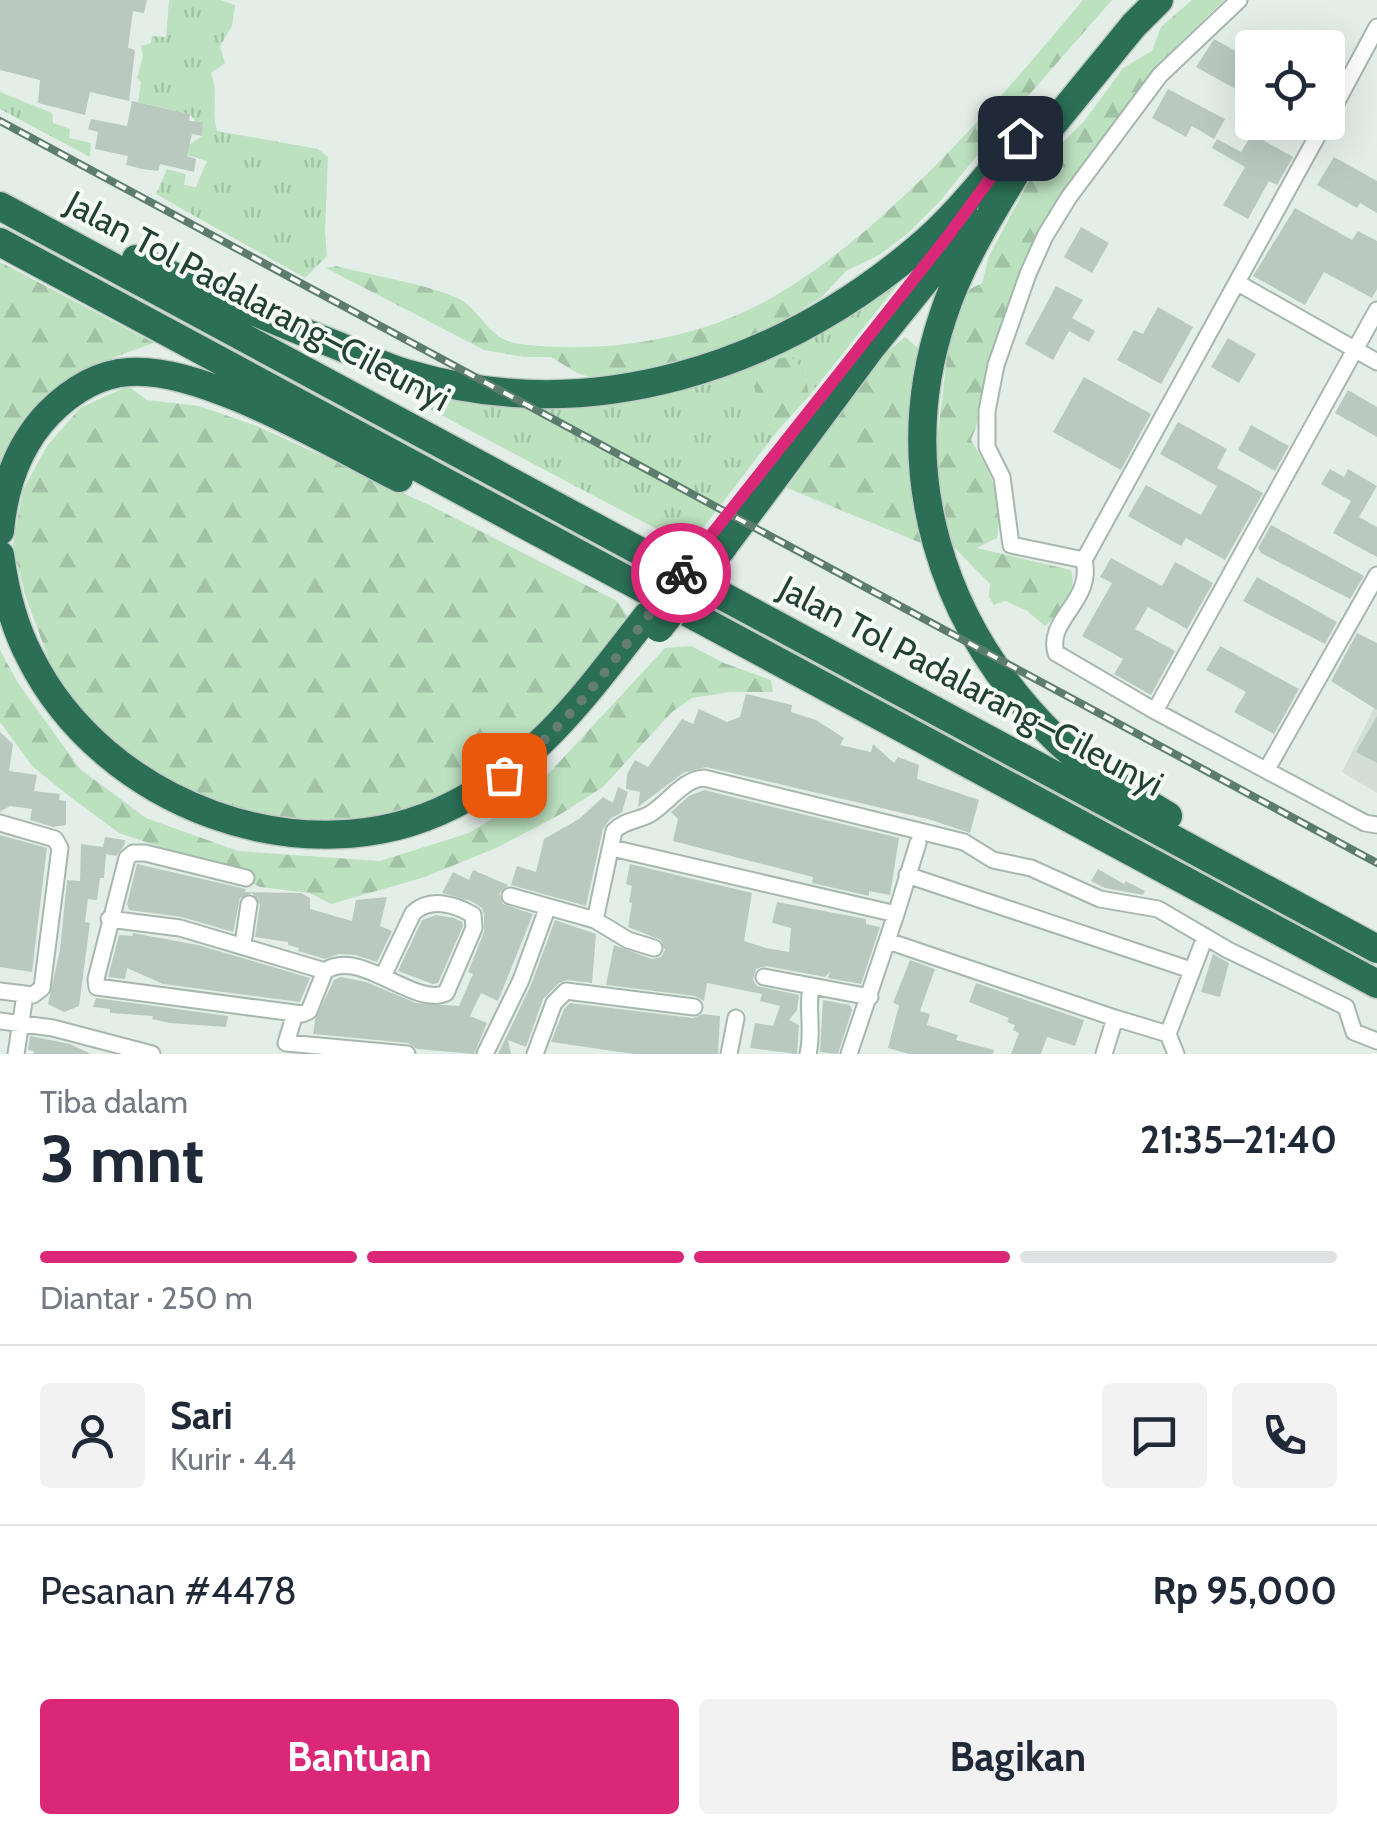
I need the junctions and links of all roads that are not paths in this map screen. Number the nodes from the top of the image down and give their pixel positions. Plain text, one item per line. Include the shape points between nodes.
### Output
1 (1136, 0) edge
2 (1159, 0) edge
3 (1240, 0) edge
4 (1377, 28) edge
5 (1345, 86) edge
6 (1315, 140) edge
7 (1021, 150) junction
8 (0, 206) edge
9 (28, 221) junction
10 (0, 242) edge
11 (1238, 282) junction
12 (1377, 310) edge
13 (1355, 350) junction
14 (1377, 362) edge
15 (0, 531) edge
16 (570, 550) junction
17 (0, 555) edge
18 (1084, 560) junction
19 (1377, 575) edge
20 (0, 607) edge
21 (653, 622) junction
22 (1154, 711) junction
23 (1267, 769) junction
24 (0, 823) edge
25 (1377, 825) edge
26 (918, 843) dead end
27 (612, 848) junction
28 (907, 875) junction
29 (246, 878) dead end
30 (510, 896) dead end
31 (249, 904) dead end
32 (546, 909) junction
33 (896, 914) junction
34 (110, 919) junction
35 (596, 920) junction
36 (888, 941) junction
37 (243, 944) junction
38 (1202, 945) dead end
39 (1377, 947) edge
40 (654, 948) dead end
41 (1191, 970) junction
42 (325, 971) junction
43 (383, 976) junction
44 (764, 976) dead end
45 (1377, 984) edge
46 (0, 991) edge
47 (810, 994) dead end
48 (25, 995) junction
49 (870, 997) junction
50 (694, 1008) dead end
51 (295, 1014) junction
52 (736, 1018) dead end
53 (1114, 1018) junction
54 (0, 1021) edge
55 (21, 1022) junction
56 (1168, 1034) junction
57 (84, 1035) junction
58 (1377, 1040) edge
59 (285, 1048) edge
60 (16, 1054) edge
61 (81, 1054) edge
62 (152, 1054) edge
63 (407, 1054) edge
64 (486, 1054) edge
65 (535, 1054) edge
66 (729, 1054) edge
67 (808, 1054) edge
68 (850, 1054) edge
69 (1104, 1054) edge
70 (1176, 1054) edge

1 - 7 highway
2 - 7 highway
3 - 18 street via 1160,75 1069,197 1028,274 996,365 987,447 1002,477 1011,545
4 - 5 street
6 - 11 street
7 - 9 highway via 920,247 794,335 700,371 592,392 475,388 408,374 123,252
7 - 21 highway, bridge
7 - 39 highway via 954,285 926,391 927,508 957,604 982,652 1057,740 1094,770
8 - 9 highway, Jalan Tol Padalarang–Cileunyi
9 - 39 highway, Jalan Tol Padalarang–Cileunyi
10 - 16 highway, Jalan Tol Padalarang–Cileunyi
11 - 13 street
11 - 18 street
12 - 13 street
13 - 14 street
13 - 22 street
15 - 16 highway via 9,482 30,433 78,388 132,371 188,378 248,402 477,517
16 - 45 highway, Jalan Tol Padalarang–Cileunyi
17 - 21 highway via 30,659 92,740 170,797 225,819 298,834 404,824 504,775 538,748
18 - 22 street via 1086,580 1056,631 1056,653
19 - 23 street
20 - 21 highway via 14,649 42,696 129,782 186,814 243,834 335,844 427,825 513,780 555,748
22 - 23 street
23 - 25 street
24 - 48 street via 60,845 42,988
26 - 28 street
27 - 33 street
27 - 35 street
27 - 58 street via 620,825 646,816 697,778 895,823 964,842 993,860 1031,868 1100,899 1158,909 1346,1006 1354,1032
28 - 33 street
28 - 41 street
29 - 34 street via 133,853
30 - 32 street
31 - 37 street
32 - 35 street
32 - 64 street
33 - 36 street
34 - 37 street
34 - 51 street via 96,979 100,989
35 - 40 street
36 - 49 street
36 - 53 street
37 - 42 street
38 - 41 street
41 - 56 street
42 - 43 street via 336,965
42 - 51 street via 309,1011
43 - 43 street via 421,906 442,904 473,915 474,928 446,993 433,997
44 - 49 street
46 - 48 street
47 - 67 street
48 - 55 street
49 - 68 street
50 - 65 street via 566,991 554,1003
51 - 59 street
52 - 66 street
53 - 56 street
53 - 69 street
54 - 55 street
55 - 57 street
55 - 60 street
56 - 70 street
57 - 61 street
57 - 62 street
59 - 63 street

